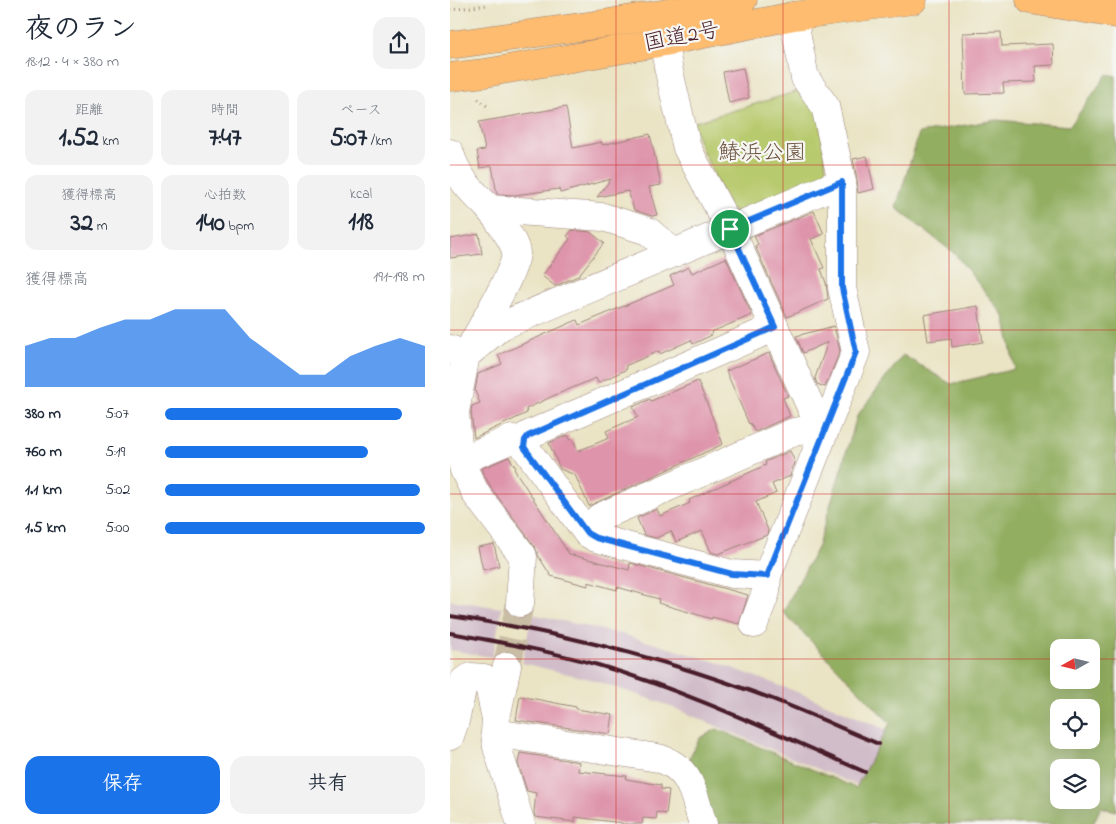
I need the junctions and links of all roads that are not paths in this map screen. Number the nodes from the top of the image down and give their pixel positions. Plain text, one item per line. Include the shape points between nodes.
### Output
1 (743, 0) edge
2 (914, 0) edge
3 (1030, 0) edge
4 (1116, 14) edge
5 (792, 16) junction
6 (664, 42) junction
7 (450, 45) edge
8 (450, 77) edge
9 (450, 153) edge
10 (842, 182) junction
11 (490, 209) junction
12 (730, 229) junction
13 (674, 253) junction
14 (775, 327) junction
15 (458, 352) edge
16 (823, 434) junction
17 (525, 440) junction
18 (462, 460) junction
19 (587, 533) junction
20 (767, 576) junction
21 (520, 603) tunnel mouth
22 (754, 624) dead end
23 (507, 666) tunnel mouth
24 (495, 725) junction
25 (450, 736) edge
26 (521, 824) edge
27 (703, 824) edge

1 - 7 highway, 国道2号
2 - 5 highway, 国道2号
3 - 4 highway
5 - 6 highway, 国道2号
5 - 10 street via 805,78 825,106
6 - 8 highway, 国道2号
6 - 12 street via 687,148
9 - 11 street via 466,185
10 - 12 street
10 - 16 street via 842,288 856,352
11 - 13 street via 603,217 648,231
11 - 15 street via 511,239 516,253 510,274
12 - 13 street
12 - 14 street
13 - 15 street via 501,326
14 - 16 street
14 - 17 street
15 - 18 street via 455,412
16 - 19 street via 806,430 794,432 600,517
16 - 20 street
17 - 18 street via 512,438
17 - 19 street via 524,447
18 - 21 street via 476,494 523,556
19 - 20 street via 732,574
20 - 22 street via 766,592
23 - 24 street
24 - 25 street via 488,682 484,678 471,677 464,681
24 - 26 street via 498,747
24 - 27 street via 669,761 686,775

